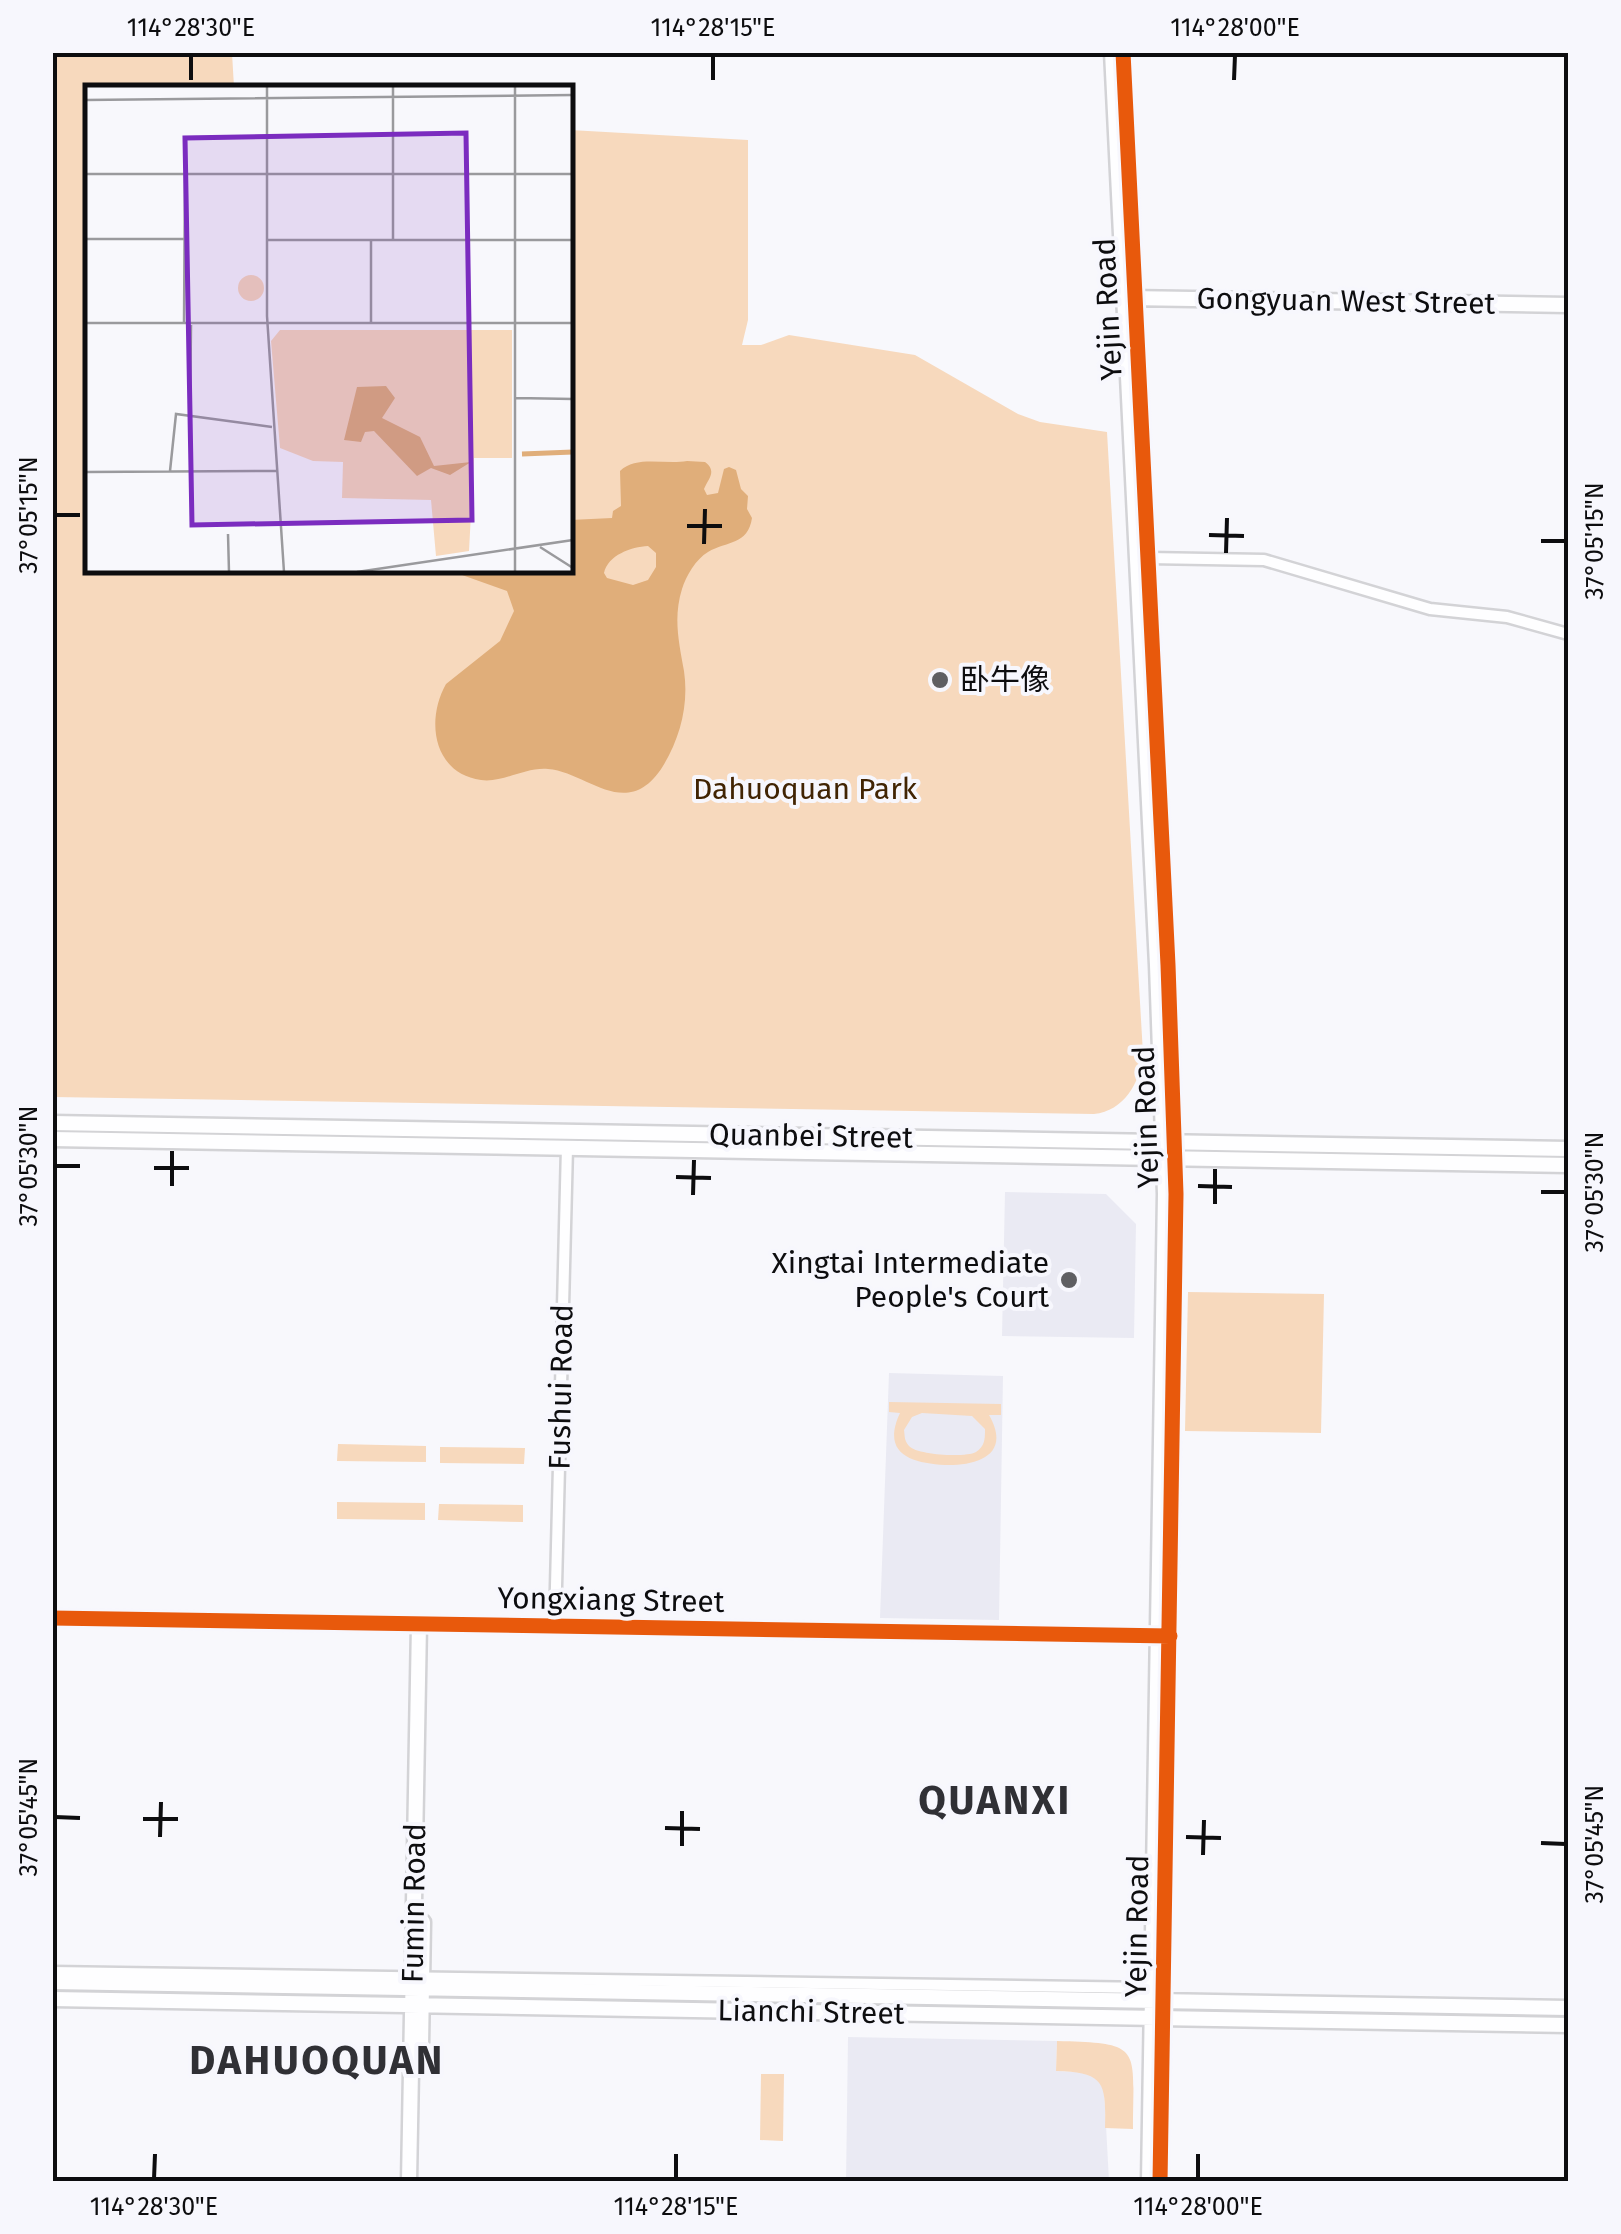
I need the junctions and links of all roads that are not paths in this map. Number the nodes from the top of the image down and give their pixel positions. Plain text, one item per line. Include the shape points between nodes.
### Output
1 (1112, 52) edge
2 (1123, 52) edge
3 (1130, 298) junction
4 (1568, 305) edge
5 (1148, 558) junction
6 (1568, 634) edge
7 (52, 1123) edge
8 (52, 1139) edge
9 (567, 1147) junction
10 (1568, 1149) edge
11 (1169, 1150) junction
12 (1568, 1165) edge
13 (52, 1618) edge
14 (424, 1624) junction
15 (555, 1626) junction
16 (1164, 1636) junction
17 (52, 1972) edge
18 (52, 1982) edge
19 (417, 1984) junction
20 (1156, 1997) junction
21 (52, 1999) edge
22 (417, 2005) junction
23 (1568, 2008) edge
24 (1157, 2018) junction
25 (1568, 2025) edge
26 (409, 2182) edge
27 (419, 2182) edge
28 (1149, 2182) edge
29 (1160, 2182) edge

1 - 3 main road, Yejin Road
2 - 3 main road, Yejin Road
3 - 4 main road, Gongyuan West Street
3 - 5 main road, Yejin Road
3 - 11 main road, Yejin Road
5 - 6 street via 1264,560 1430,610 1507,617
5 - 11 main road, Yejin Road
7 - 11 main road, Quanbei Street
8 - 9 main road, Quanbei Street
9 - 11 main road, Quanbei Street
9 - 15 street, Fushui Road
10 - 11 main road, Quanbei Street
11 - 12 main road, Quanbei Street
11 - 16 main road, Yejin Road
13 - 14 main road, Yongxiang Street
14 - 15 main road, Yongxiang Street
14 - 19 main road, Fumin Road
15 - 16 main road, Yongxiang Street
16 - 20 main road, Yejin Road
17 - 19 street
18 - 19 main road, Lianchi Street
19 - 20 main road, Lianchi Street
19 - 22 main road, Fumin Road
20 - 23 main road, Lianchi Street
20 - 24 main road, Yejin Road
21 - 22 main road, Lianchi Street
22 - 24 main road, Lianchi Street
22 - 26 main road, Fumin Road
22 - 27 main road, Fumin Road
24 - 25 main road, Lianchi Street
24 - 28 main road, Yejin Road
24 - 29 main road, Yejin Road

